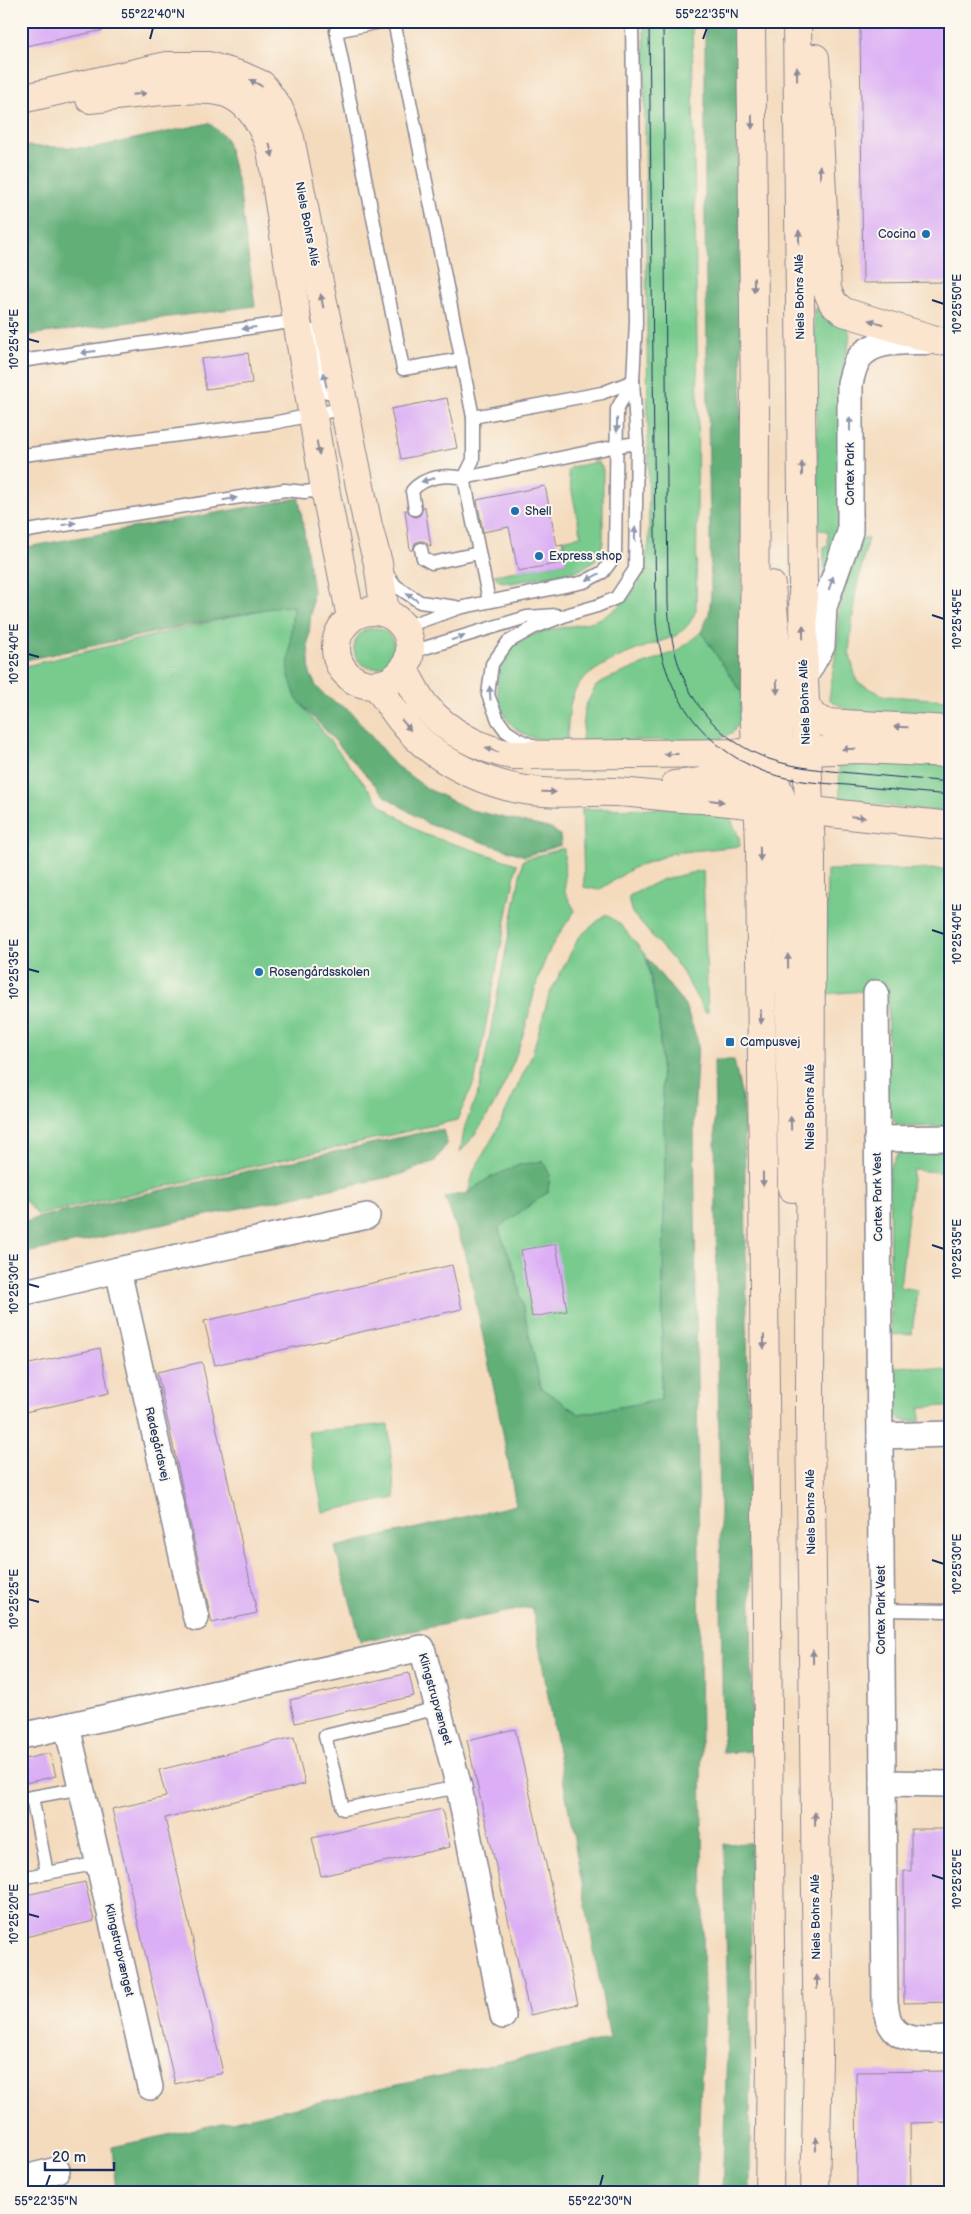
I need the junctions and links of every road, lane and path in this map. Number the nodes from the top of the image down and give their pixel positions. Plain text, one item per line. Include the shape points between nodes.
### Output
1 (385, 21) edge
2 (394, 21) edge
3 (632, 21) edge
4 (751, 21) edge
5 (796, 21) edge
6 (807, 21) edge
7 (21, 99) edge
8 (21, 105) edge
9 (297, 321) junction
10 (944, 341) edge
11 (462, 359) junction
12 (21, 361) edge
13 (633, 380) junction
14 (326, 416) junction
15 (473, 417) junction
16 (637, 443) junction
17 (616, 446) junction
18 (23, 455) dead end
19 (341, 458) dead end
20 (464, 478) junction
21 (325, 489) junction
22 (415, 509) dead end
23 (368, 526) junction
24 (21, 532) edge
25 (421, 549) dead end
26 (479, 553) junction
27 (378, 563) junction
28 (488, 601) junction
29 (459, 608) junction
30 (569, 614) junction
31 (351, 618) junction
32 (401, 640) junction
33 (377, 686) junction
34 (804, 691) junction
35 (950, 730) edge
36 (950, 753) edge
37 (560, 754) junction
38 (778, 757) junction
39 (617, 792) junction
40 (783, 809) junction
41 (950, 826) edge
42 (876, 993) dead end
43 (878, 1138) junction
44 (950, 1138) edge
45 (366, 1216) dead end
46 (118, 1270) junction
47 (21, 1293) edge
48 (950, 1434) edge
49 (880, 1436) junction
50 (882, 1610) junction
51 (950, 1611) edge
52 (196, 1618) dead end
53 (438, 1708) junction
54 (67, 1726) junction
55 (21, 1736) edge
56 (883, 1783) junction
57 (950, 1784) edge
58 (459, 1787) junction
59 (82, 1788) junction
60 (27, 1798) edge
61 (99, 1863) junction
62 (47, 1873) junction
63 (21, 1878) edge
64 (503, 2016) dead end
65 (950, 2039) edge
66 (150, 2086) dead end
67 (57, 2170) dead end
68 (21, 2179) edge
69 (769, 2193) edge
70 (815, 2193) edge

1 - 11 lane via 336,31 402,369
2 - 11 lane
3 - 13 lane via 636,322
4 -> 38 street, Niels Bohrs Allé via 756,412
34 -> 5 street, Niels Bohrs Allé
10 -> 6 street via 844,312 833,304 827,290 815,57
23 -> 7 street, Niels Bohrs Allé via 290,138 280,108 262,85 208,66 167,66
8 -> 9 street, Niels Bohrs Allé via 205,89 230,94 247,105 262,125 272,149
9 -> 12 lane
9 - 14 street, Niels Bohrs Allé
34 -> 10 street, Cortex Park via 822,646 824,607 850,532 850,383 858,360 868,349 883,344
11 - 15 lane
13 - 15 lane via 602,393
13 - 16 lane
13 -> 17 lane via 617,410
14 - 18 lane
14 -> 21 street, Niels Bohrs Allé
15 - 20 lane via 473,460
16 - 17 lane
30 -> 16 lane via 616,598 634,569
17 - 20 lane
17 -> 28 lane via 616,556 603,572 584,582
19 - 23 lane via 347,487
20 -> 22 lane via 453,475 419,483 412,490
20 - 26 lane
24 -> 21 lane via 285,490
21 - 31 street, Niels Bohrs Allé
23 - 27 street, Niels Bohrs Allé
25 - 26 lane via 422,558 432,563
26 - 28 lane
29 -> 27 lane via 420,602 396,586
27 - 32 street, Niels Bohrs Allé
28 - 29 lane
29 - 32 lane
32 -> 30 lane via 528,617
37 -> 30 lane via 532,746 506,731 488,695 492,664 508,642
31 - 32 street via 374,610
31 - 33 street via 336,640 341,668 350,678
32 - 33 street via 387,683
37 -> 32 street, Niels Bohrs Allé via 530,756 494,752 452,731 425,706
33 -> 39 street via 406,727 461,769 486,780 542,792
35 -> 34 street via 827,724 813,717
34 - 38 street, Niels Bohrs Allé
36 -> 38 street via 898,749
38 -> 37 street, Niels Bohrs Allé
38 - 39 street
38 - 40 street, Niels Bohrs Allé
38 - 40 street, Niels Bohrs Allé
39 -> 40 street
40 -> 41 street
40 -> 69 street, Niels Bohrs Allé via 760,864 771,2050
70 -> 40 street, Niels Bohrs Allé via 818,2057 810,1414
42 - 43 street, Cortex Park Vest
43 - 44 street, Cortex Park Vest
43 - 49 street, Cortex Park Vest
45 - 46 street
46 - 47 street
46 - 52 street, Rødegårdsvej
48 - 49 street
49 - 50 street, Cortex Park Vest
50 - 51 lane
50 - 56 street, Cortex Park Vest
53 - 54 street, Klingstrupvænget via 422,1648
53 - 58 street, Klingstrupvænget
53 - 58 lane via 325,1736 343,1809
54 - 55 street, Klingstrupvænget
54 - 59 street, Klingstrupvænget
56 - 57 street
56 - 65 street, Cortex Park Vest via 885,2002 891,2026 903,2036 920,2040
58 - 64 street, Klingstrupvænget
59 - 60 lane
59 - 61 street, Klingstrupvænget
60 - 62 lane
61 - 62 lane
61 - 66 street, Klingstrupvænget
62 - 63 lane
67 - 68 street

